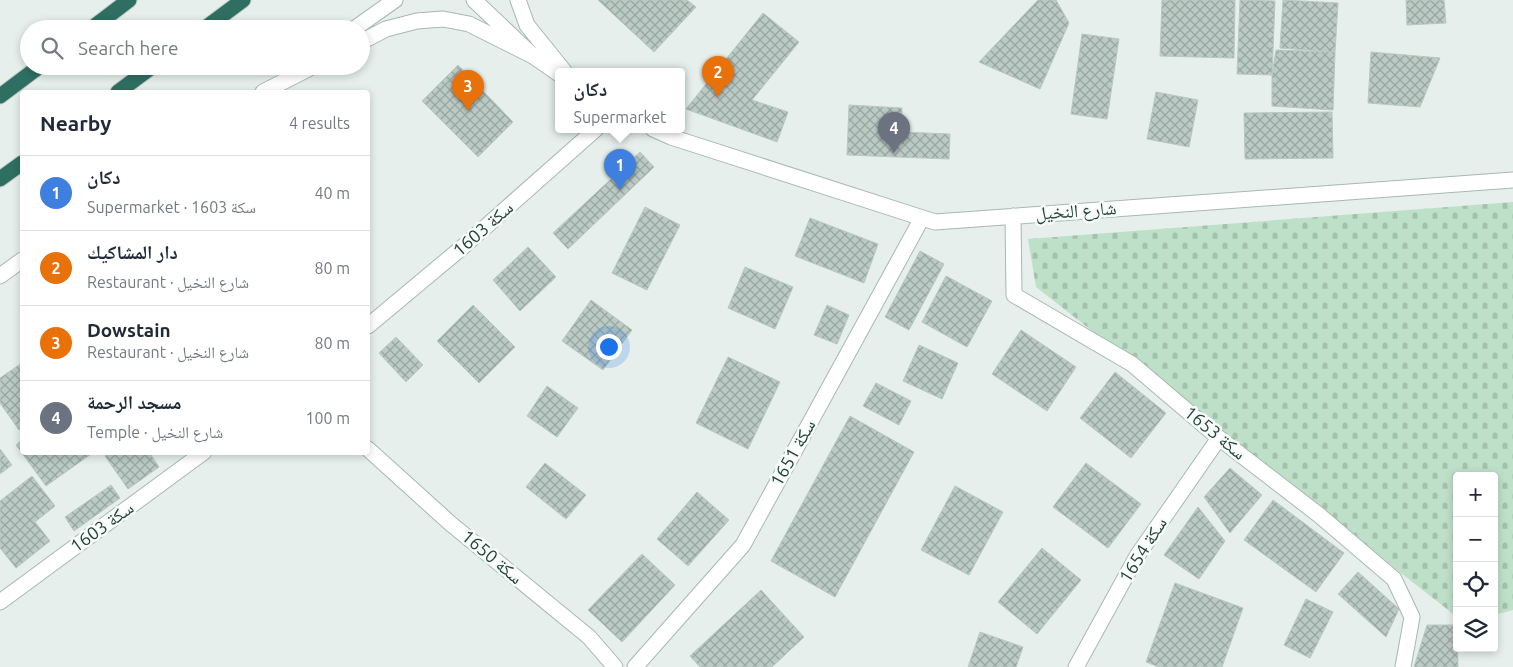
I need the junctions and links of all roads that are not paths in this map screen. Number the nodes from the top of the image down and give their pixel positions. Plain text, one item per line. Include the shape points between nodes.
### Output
1 (129, 0) edge
2 (243, 0) edge
3 (395, 0) edge
4 (474, 0) edge
5 (518, 0) edge
6 (103, 20) edge
7 (216, 20) edge
8 (367, 20) edge
9 (370, 37) edge
10 (533, 56) junction
11 (562, 68) edge
12 (555, 71) edge
13 (28, 75) edge
14 (141, 75) edge
15 (287, 75) edge
16 (296, 75) edge
17 (121, 90) edge
18 (265, 90) edge
19 (266, 90) edge
20 (0, 96) edge
21 (591, 133) edge
22 (662, 133) edge
23 (20, 164) edge
24 (0, 179) edge
25 (1513, 180) edge
26 (1013, 216) junction
27 (922, 218) junction
28 (20, 261) edge
29 (0, 276) edge
30 (370, 324) edge
31 (1219, 438) junction
32 (370, 451) edge
33 (200, 455) edge
34 (0, 602) edge
35 (615, 667) edge
36 (634, 667) edge
37 (1076, 667) edge
38 (1404, 667) edge

1 - 6 highway
2 - 7 highway
3 - 8 street
4 - 10 street
5 - 11 street via 527,25
9 - 10 street via 386,29 417,21 443,19 469,24
10 - 12 street
13 - 20 highway
14 - 17 highway
15 - 18 street
16 - 19 street
21 - 30 street, سكة 1603
22 - 27 street, شارع النخيل
23 - 24 highway
25 - 26 street, شارع النخيل
26 - 27 street, شارع النخيل via 935,222
26 - 31 street, سكة 1653 via 1014,295 1132,364
27 - 36 street, سكة 1651 via 743,545
28 - 29 street
31 - 37 street, سكة 1654 via 1137,556
31 - 38 street, سكة 1653 via 1319,514 1394,580 1412,617
32 - 35 street, سكة 1650 via 452,524 590,637
33 - 34 street, سكة 1603

